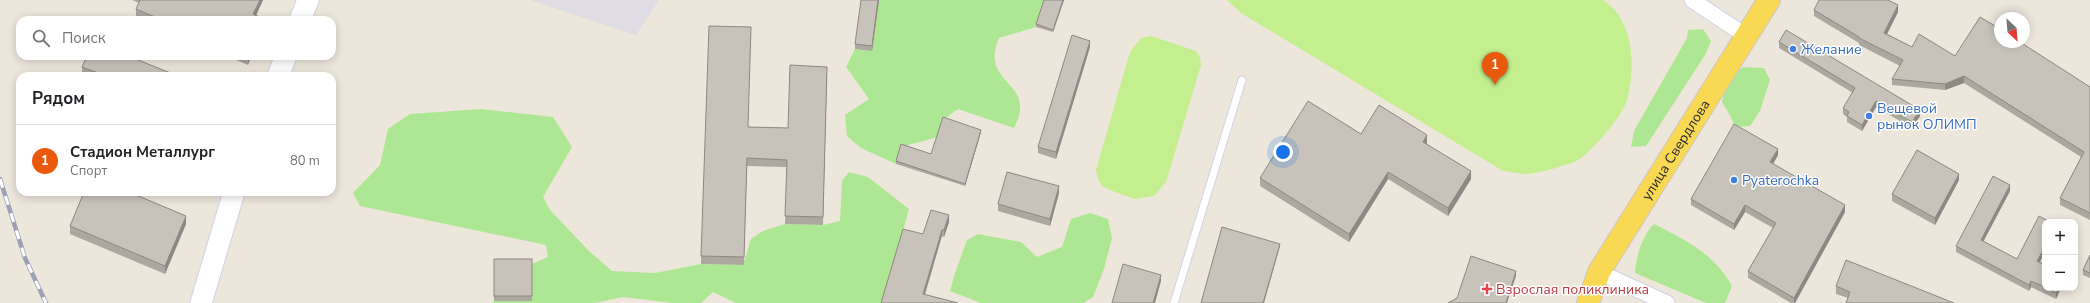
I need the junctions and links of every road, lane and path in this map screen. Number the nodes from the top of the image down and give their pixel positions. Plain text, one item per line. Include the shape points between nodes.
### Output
1 (308, 0) edge
2 (1692, 0) edge
3 (1769, 0) edge
4 (302, 16) edge
5 (1746, 36) junction
6 (284, 60) edge
7 (280, 72) edge
8 (1242, 80) dead end
9 (233, 196) edge
10 (1599, 272) junction
11 (201, 303) edge
12 (1174, 303) edge
13 (1588, 303) edge
14 (1667, 303) edge

1 - 4 main road
2 - 5 street
3 - 5 main road, улица Свердлова
5 - 10 main road, улица Свердлова
6 - 7 main road
8 - 12 lane
9 - 11 main road
10 - 13 main road, улица Свердлова
10 - 14 street

